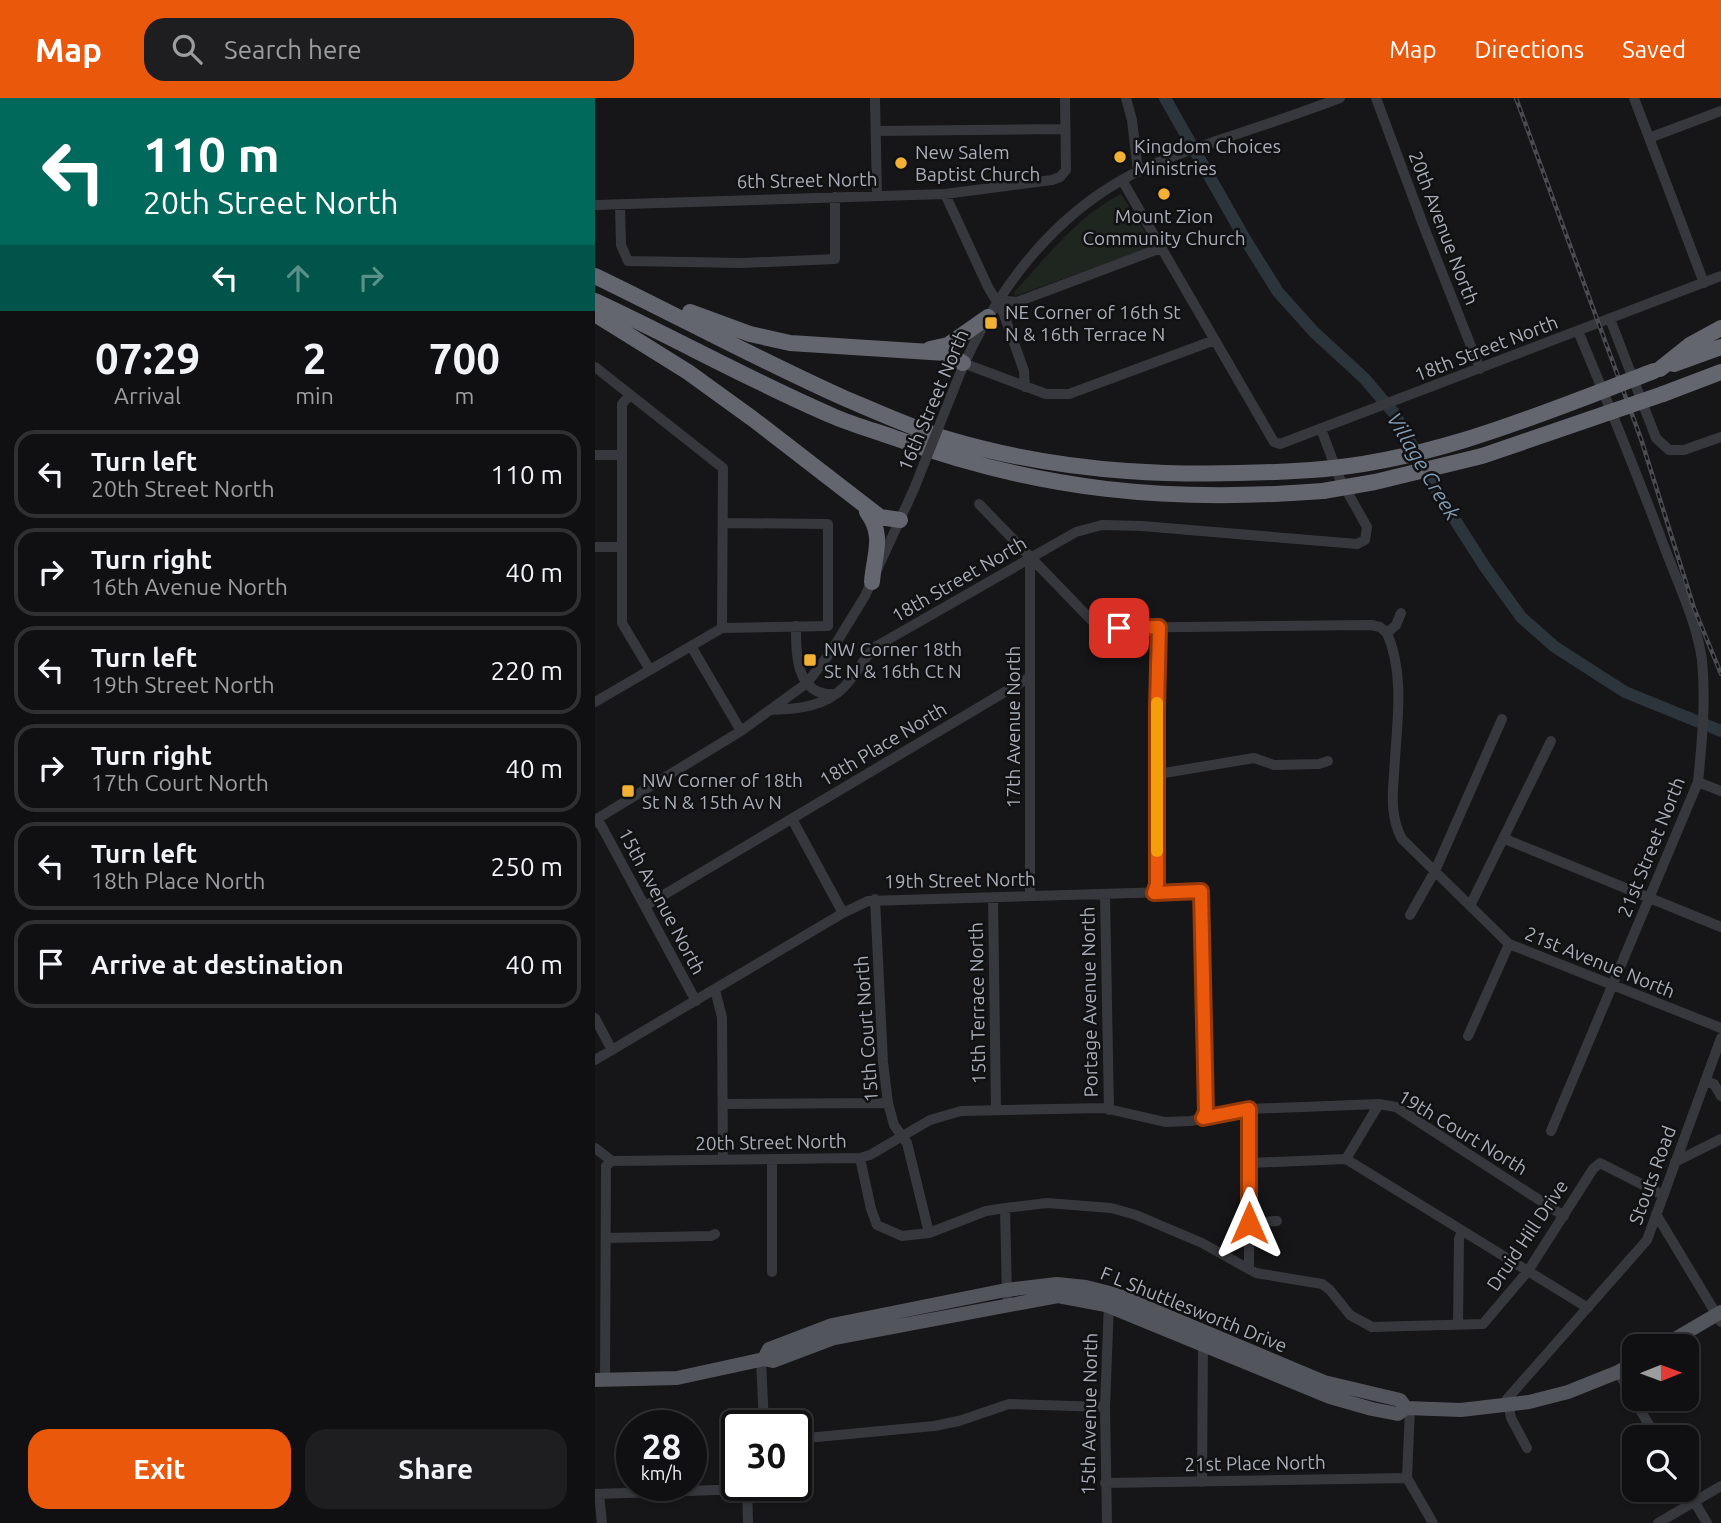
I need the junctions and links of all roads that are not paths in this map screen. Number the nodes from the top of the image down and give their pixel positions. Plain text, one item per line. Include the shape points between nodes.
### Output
1 (875, 98) edge
2 (1065, 98) edge
3 (1126, 98) edge
4 (1340, 98) edge
5 (1376, 98) edge
6 (1634, 98) edge
7 (1721, 111) edge
8 (1065, 129) junction
9 (876, 131) junction
10 (1649, 138) junction
11 (1138, 172) junction
12 (1122, 180) junction
13 (945, 194) junction
14 (877, 196) junction
15 (835, 197) junction
16 (595, 205) edge
17 (620, 205) junction
18 (1161, 248) junction
19 (595, 274) edge
20 (1721, 276) edge
21 (1704, 283) junction
22 (997, 300) junction
23 (595, 301) edge
24 (595, 313) edge
25 (988, 317) junction
26 (1610, 319) junction
27 (1721, 328) edge
28 (1579, 331) junction
29 (1215, 340) junction
30 (1721, 347) edge
31 (905, 351) junction
32 (964, 363) junction
33 (595, 367) edge
34 (1480, 369) junction
35 (1657, 370) junction
36 (1719, 373) edge
37 (1025, 387) junction
38 (630, 395) junction
39 (1321, 429) junction
40 (1721, 437) edge
41 (595, 455) edge
42 (621, 455) junction
43 (861, 504) junction
44 (979, 504) dead end
45 (900, 520) junction
46 (723, 523) junction
47 (595, 547) edge
48 (621, 547) junction
49 (1030, 558) junction
50 (872, 582) junction
51 (1401, 613) dead end
52 (796, 626) junction
53 (1159, 627) junction
54 (722, 628) junction
55 (1387, 633) junction
56 (691, 646) junction
57 (650, 670) junction
58 (1030, 677) junction
59 (807, 683) junction
60 (836, 694) junction
61 (595, 702) edge
62 (771, 710) junction
63 (1502, 719) dead end
64 (741, 731) junction
65 (1551, 741) dead end
66 (1328, 761) dead end
67 (1158, 774) junction
68 (1698, 782) junction
69 (1721, 791) edge
70 (792, 819) junction
71 (595, 820) edge
72 (1505, 839) junction
73 (1435, 871) junction
74 (1154, 893) junction
75 (1105, 895) junction
76 (1030, 896) junction
77 (993, 897) junction
78 (875, 899) junction
79 (1649, 899) junction
80 (645, 906) junction
81 (1471, 906) junction
82 (843, 914) junction
83 (1410, 915) dead end
84 (1721, 927) edge
85 (1509, 944) junction
86 (1612, 987) junction
87 (715, 990) junction
88 (696, 1002) junction
89 (595, 1018) edge
90 (1721, 1028) edge
91 (1468, 1036) dead end
92 (1721, 1038) edge
93 (613, 1050) junction
94 (595, 1060) edge
95 (1705, 1081) junction
96 (1721, 1096) edge
97 (888, 1103) junction
98 (723, 1104) junction
99 (1379, 1104) junction
100 (996, 1109) junction
101 (1249, 1109) junction
102 (1109, 1110) junction
103 (1203, 1118) junction
104 (1551, 1131) dead end
105 (902, 1135) junction
106 (1721, 1139) edge
107 (595, 1148) edge
108 (860, 1158) junction
109 (772, 1159) junction
110 (1346, 1159) junction
111 (723, 1160) junction
112 (612, 1161) junction
113 (1675, 1162) junction
114 (1249, 1163) junction
115 (1663, 1195) junction
116 (1005, 1208) junction
117 (1656, 1214) junction
118 (1563, 1216) junction
119 (600, 1218) edge
120 (1277, 1221) dead end
121 (1249, 1223) junction
122 (1462, 1231) junction
123 (929, 1233) junction
124 (715, 1234) dead end
125 (607, 1238) junction
126 (1249, 1267) junction
127 (1528, 1271) junction
128 (772, 1272) dead end
129 (601, 1275) edge
130 (1007, 1297) junction
131 (1109, 1299) junction
132 (1588, 1308) junction
133 (1719, 1316) edge
134 (1458, 1325) junction
135 (1685, 1334) edge
136 (1205, 1340) junction
137 (763, 1359) junction
138 (1622, 1370) edge
139 (1618, 1372) junction
140 (600, 1380) edge
141 (1507, 1404) junction
142 (1105, 1407) junction
143 (1408, 1408) junction
144 (764, 1410) edge
145 (1649, 1425) edge
146 (812, 1437) edge
147 (1527, 1448) dead end
148 (1407, 1478) junction
149 (1202, 1482) junction
150 (1105, 1483) junction
151 (1721, 1486) edge
152 (721, 1488) edge
153 (597, 1494) edge
154 (1699, 1499) edge
155 (747, 1501) edge
156 (1694, 1502) joint
157 (602, 1523) edge
158 (748, 1523) edge
159 (1107, 1523) edge
160 (1433, 1523) edge
161 (1658, 1523) edge
162 (1707, 1523) edge

1 - 9 street
2 - 8 street
3 - 11 street
4 - 11 street, 16th Street North
5 - 34 street, 20th Avenue North
6 - 10 street
7 - 10 street
8 - 9 street
8 - 13 street, 6th Street North via 1066,170 1060,177
9 - 14 street
10 - 21 street
11 - 12 street, 16th Street North
12 - 18 street
12 - 22 street, 16th Street North via 1063,224
13 - 14 street, 6th Street North
13 - 22 street
14 - 15 street, 6th Street North
15 - 17 street, 6th Street North
15 - 17 street via 835,259 628,261 621,245
16 - 17 street, 6th Street North
18 - 22 street via 1017,302
18 - 29 street
19 - 31 highway via 750,334 790,343
19 - 35 highway, bridge via 797,377 881,414 946,438 1048,461 1128,472 1230,475 1354,466 1467,441
20 - 21 street, 18th Street North
21 - 26 street, 18th Street North
22 - 25 street, 16th Street North
22 - 37 street via 1022,365
23 - 36 highway, bridge via 835,417 939,454 1063,485 1135,493 1269,495 1375,482 1482,456
24 - 43 highway via 699,380
25 - 31 highway via 948,345
25 - 32 street, 16th Street North
26 - 28 street, 18th Street North
26 - 40 street via 1656,438 1669,450 1684,450
27 - 35 highway
28 - 34 street, 18th Street North
28 - 68 street, 21st Street North via 1694,625 1702,658
29 - 37 street via 1069,394 1046,394
29 - 39 street, 18th Street North via 1274,442 1280,444
30 - 35 highway
31 - 32 highway via 946,353
32 - 37 street
32 - 45 street, 16th Street North, bridge
33 - 38 street
34 - 39 street, 18th Street North
38 - 42 street via 622,404
38 - 46 street via 723,468
39 - 49 street, 18th Street North via 1339,477 1367,527 1365,540 1357,544 1102,525 1076,532
41 - 42 street
42 - 48 street
43 - 45 highway via 880,517
43 - 50 highway via 879,535
44 - 49 street
45 - 50 street, 16th Street North
46 - 52 street via 828,524 828,626
46 - 54 street
47 - 48 street
48 - 57 street via 622,623
49 - 53 street via 1099,628
49 - 58 street, 17th Avenue North
49 - 60 street, 18th Street North via 875,647
50 - 59 street, 16th Street North
51 - 55 street
52 - 54 street
52 - 59 street via 796,656
53 - 55 street via 1371,625
53 - 67 street
54 - 56 street
55 - 73 street, 21st Avenue North via 1398,678 1392,805 1399,833
56 - 57 street
56 - 64 street
57 - 61 street
58 - 70 street, 18th Place North
58 - 76 street, 17th Avenue North
59 - 60 street via 823,695
59 - 62 street, 16th Street North
60 - 62 street, 18th Street North via 797,709
62 - 64 street, 18th Street North
63 - 73 street
64 - 71 street, 18th Street North
65 - 72 street
66 - 67 street via 1275,765 1254,758
67 - 74 street
68 - 69 street
68 - 79 street, 21st Street North
70 - 80 street, 18th Place North
70 - 82 street
71 - 80 street, 15th Avenue North
72 - 79 street
72 - 81 street
73 - 81 street, 21st Avenue North
73 - 83 street
74 - 75 street, 19th Street North
74 - 103 street, 19th Street North via 1201,891
75 - 76 street, 19th Street North
75 - 102 street, Portage Avenue North
76 - 77 street, 19th Street North
77 - 78 street, 19th Street North
77 - 100 street, 15th Terrace North
78 - 82 street, 19th Street North
78 - 97 street, 15th Court North
79 - 84 street
79 - 86 street, 21st Street North
80 - 88 street, 15th Avenue North
81 - 85 street, 21st Avenue North
82 - 87 street, 19th Street North
85 - 86 street, 21st Avenue North
85 - 91 street
86 - 90 street, 21st Avenue North
86 - 104 street, 21st Street North
87 - 88 street, 19th Street North
87 - 98 street, 15th Avenue North via 722,1017
88 - 93 street, 19th Street North
89 - 93 street
92 - 95 street, Stouts Road
93 - 94 street, 19th Street North
95 - 96 street via 1714,1084
95 - 113 street, Stouts Road
97 - 98 street
97 - 105 street, 15th Court North
98 - 111 street, 15th Avenue North
99 - 101 street, 20th Street North
99 - 110 street
99 - 118 street, 19th Court North via 1396,1107
100 - 102 street, 20th Street North
100 - 105 street, 20th Street North via 953,1112
101 - 103 street, 20th Street North
101 - 114 street
102 - 103 street, 20th Street North via 1157,1121
105 - 108 street, 20th Street North
105 - 123 street, 15th Court North
106 - 113 street
107 - 112 street
108 - 109 street, 20th Street North
108 - 123 street, Druid Hill Drive via 877,1225 902,1236
109 - 111 street, 20th Street North
109 - 128 street
110 - 114 street
110 - 122 street
111 - 112 street, 20th Street North
112 - 119 street via 607,1166
113 - 115 street, Stouts Road
114 - 121 street
115 - 117 street, Stouts Road
115 - 118 street, Druid Hill Drive via 1600,1163
116 - 123 street, Druid Hill Drive
116 - 126 street, Druid Hill Drive via 1048,1203 1111,1208 1191,1238
116 - 130 street
117 - 132 street, Stouts Road via 1647,1240
117 - 133 street
118 - 127 street, Druid Hill Drive
119 - 125 street
120 - 121 street
121 - 126 street
122 - 127 street
122 - 134 street
124 - 125 street
125 - 129 street
126 - 134 street, Druid Hill Drive via 1256,1273 1322,1284 1350,1315 1372,1326
127 - 132 street
127 - 134 street, Druid Hill Drive via 1489,1320
129 - 140 street
130 - 131 main road, F L Shuttlesworth Drive via 1057,1284 1086,1287
130 - 137 main road, F L Shuttlesworth Drive via 831,1325 769,1349
131 - 136 main road, F L Shuttlesworth Drive
131 - 142 street, 15th Avenue North
132 - 141 street, Stouts Road
133 - 135 main road
136 - 143 main road, F L Shuttlesworth Drive via 1324,1382 1400,1400
136 - 149 street
137 - 140 main road, F L Shuttlesworth Drive via 677,1378
137 - 144 street
138 - 139 main road, F L Shuttlesworth Drive
139 - 141 main road, F L Shuttlesworth Drive via 1568,1392
139 - 145 street
141 - 143 main road, F L Shuttlesworth Drive via 1461,1410
141 - 147 street
142 - 146 street via 1009,1404 934,1426
142 - 150 street, 15th Avenue North
143 - 148 street
148 - 149 street, 21st Place North
148 - 160 street
149 - 150 street, 21st Place North
150 - 159 street, 15th Avenue North
151 - 154 street
152 - 153 street
153 - 157 street
155 - 158 street
156 - 161 street
156 - 162 street

